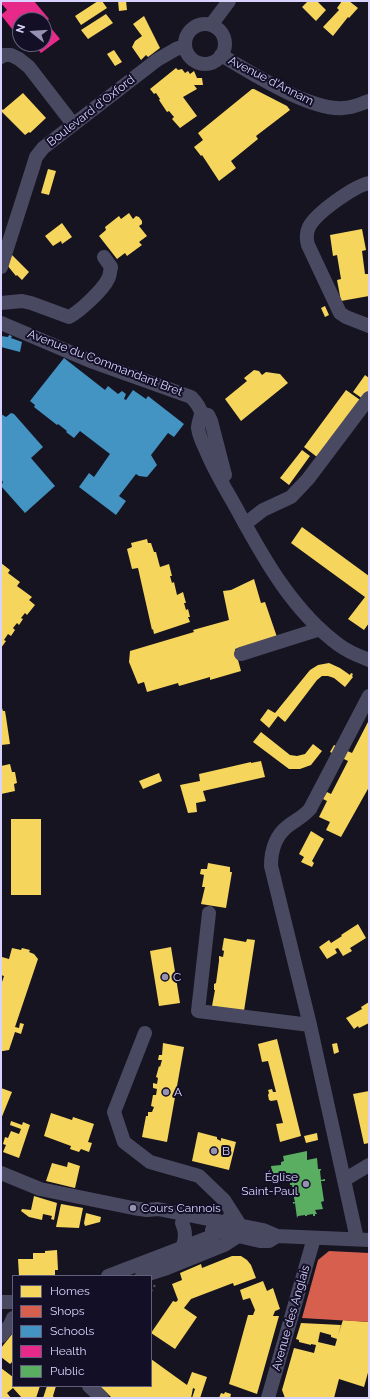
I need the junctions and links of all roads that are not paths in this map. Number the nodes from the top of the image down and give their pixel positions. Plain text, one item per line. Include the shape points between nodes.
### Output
1 (229, 1) edge
2 (211, 25) junction
3 (185, 46) junction
4 (221, 55) junction
5 (1, 57) edge
6 (369, 101) edge
7 (73, 124) junction
8 (369, 183) edge
9 (104, 257) dead end
10 (1, 267) edge
11 (1, 303) edge
12 (1, 323) edge
13 (369, 326) edge
14 (369, 398) edge
15 (245, 524) junction
16 (320, 629) junction
17 (241, 654) dead end
18 (369, 660) edge
19 (369, 696) edge
20 (209, 913) dead end
21 (310, 1026) junction
22 (145, 1033) dead end
23 (369, 1166) edge
24 (1, 1174) edge
25 (344, 1180) junction
26 (147, 1210) junction
27 (182, 1223) junction
28 (231, 1226) junction
29 (314, 1238) junction
30 (363, 1239) edge
31 (182, 1248) junction
32 (111, 1275) edge
33 (145, 1275) edge
34 (1, 1302) edge
35 (12, 1302) edge
36 (1, 1314) edge
37 (12, 1317) edge
38 (12, 1320) edge
39 (1, 1336) edge
40 (90, 1387) edge
41 (102, 1398) edge
42 (268, 1398) edge

1 - 2 street
2 - 3 street via 204,24 192,28
2 - 4 street via 221,32 223,37
3 - 4 street via 191,58 203,63 210,63
3 - 7 street, Boulevard d'Oxford via 157,60
4 - 6 street, Avenue d'Annam via 316,105 342,109
5 - 7 street via 11,55 29,67
7 - 10 street, Boulevard d'Oxford via 43,148 36,157
8 - 13 street via 351,191 325,209 308,227 306,239 340,313
9 - 11 street via 111,267 108,279 76,313 68,317 22,301
12 - 15 street, Avenue du Commandant Bret via 93,362 187,395 196,402 201,413 208,416 211,421 234,504
14 - 15 street via 308,479 291,497 263,510
15 - 16 street, Avenue du Commandant Bret via 275,574 295,602
16 - 17 street
16 - 18 street, Avenue du Commandant Bret via 350,652
19 - 21 street via 310,809 282,832 271,856 271,866
20 - 21 street via 198,1011
21 - 25 street
22 - 28 street via 114,1112 124,1142 150,1162 199,1176 224,1200
23 - 25 street
24 - 26 street via 40,1188
25 - 30 street
26 - 27 street via 156,1216
26 - 28 street via 158,1209
27 - 28 street
27 - 31 street via 185,1235
28 - 29 street via 263,1230 277,1236
28 - 31 street
28 - 33 street via 224,1245
29 - 30 street
29 - 42 street, Avenue des Anglais
31 - 32 street
34 - 35 street
36 - 37 street
38 - 39 street
40 - 41 street

